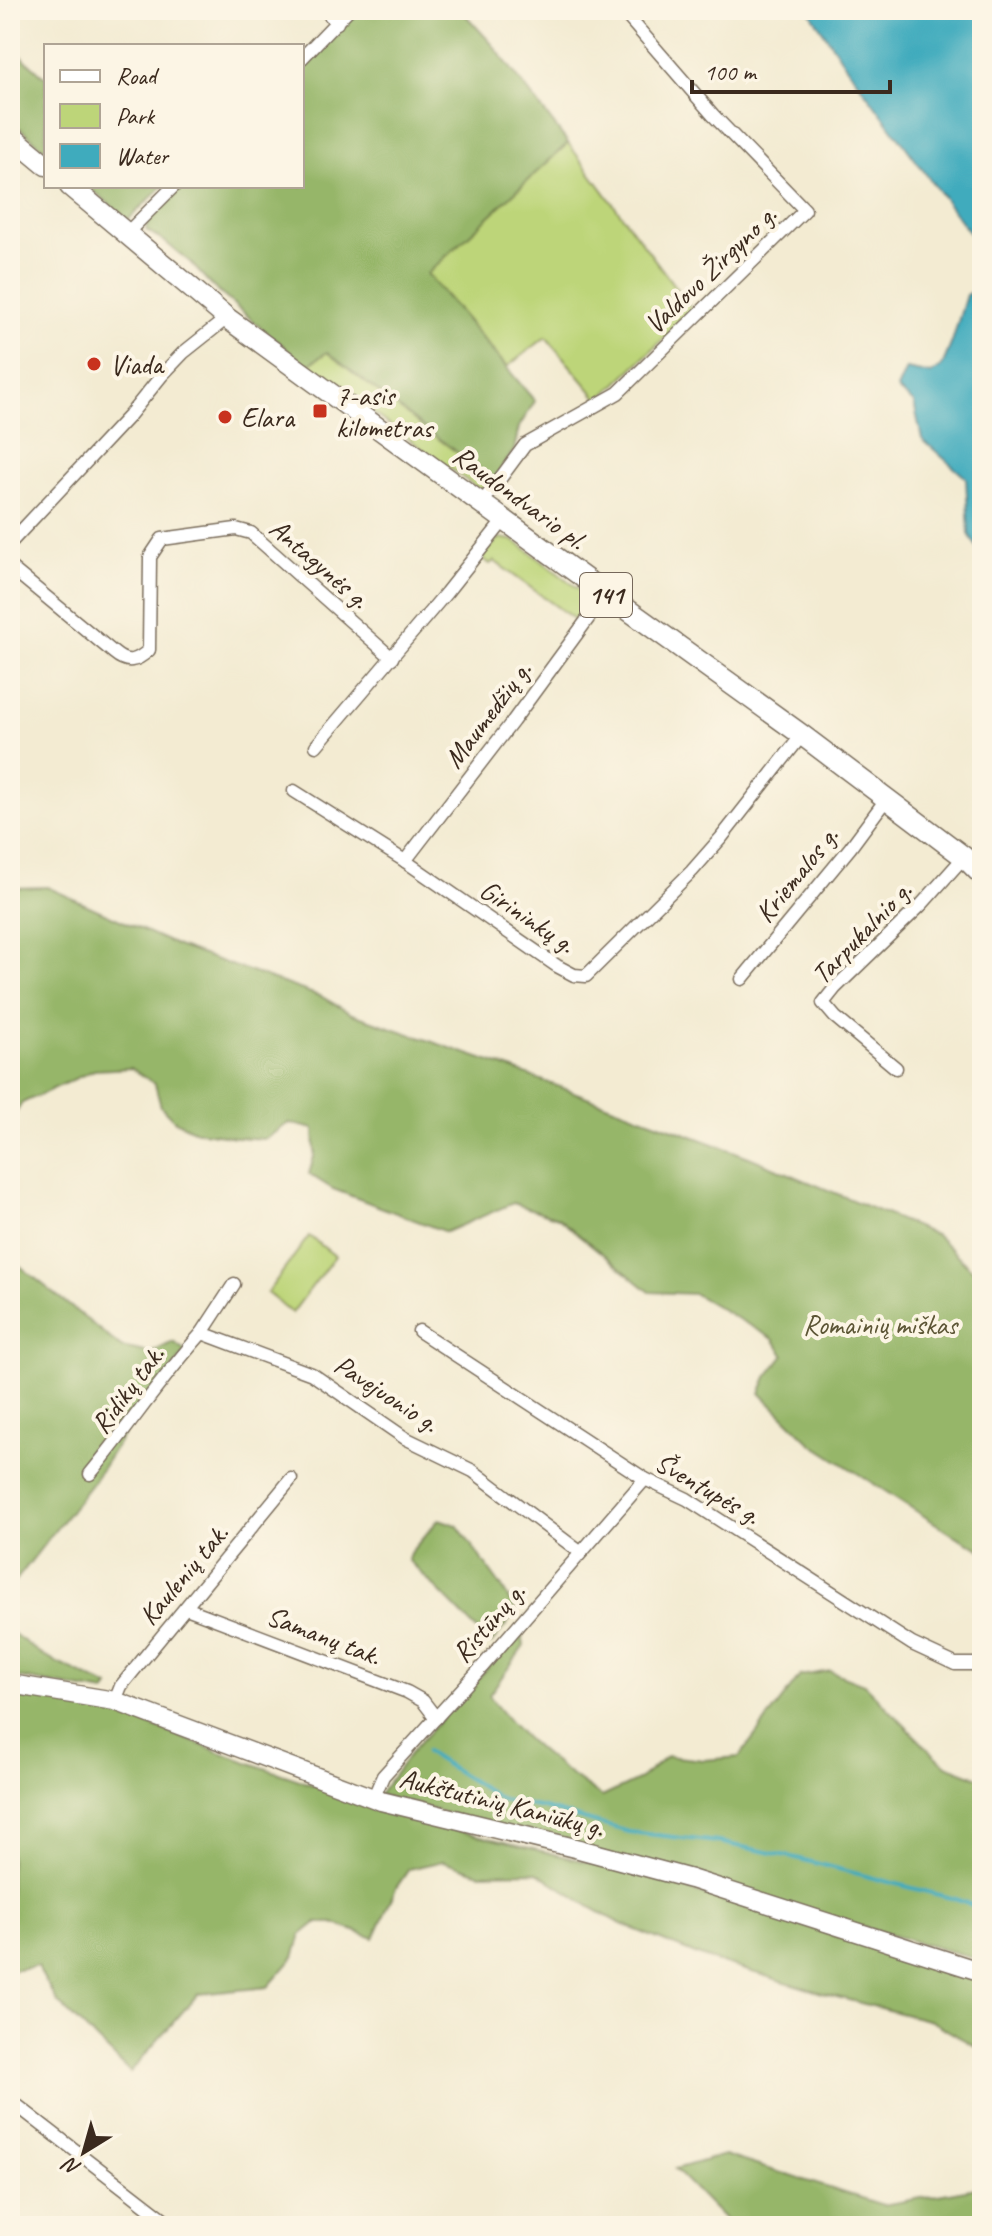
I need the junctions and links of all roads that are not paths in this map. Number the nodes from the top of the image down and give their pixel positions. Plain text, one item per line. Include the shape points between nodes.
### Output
1 (325, 10) edge
2 (348, 10) edge
3 (622, 10) edge
4 (337, 23) junction
5 (304, 56) edge
6 (10, 135) edge
7 (44, 163) edge
8 (72, 188) edge
9 (172, 188) edge
10 (126, 234) junction
11 (227, 318) junction
12 (482, 503) junction
13 (504, 520) junction
14 (10, 543) edge
15 (10, 567) edge
16 (606, 594) junction
17 (392, 658) junction
18 (802, 735) junction
19 (316, 746) dead end
20 (294, 791) dead end
21 (887, 798) junction
22 (964, 857) junction
23 (405, 861) junction
24 (982, 875) edge
25 (742, 979) dead end
26 (896, 1068) dead end
27 (234, 1284) dead end
28 (419, 1331) dead end
29 (202, 1333) junction
30 (90, 1474) dead end
31 (291, 1479) dead end
32 (645, 1479) junction
33 (580, 1552) junction
34 (186, 1608) junction
35 (982, 1664) edge
36 (10, 1684) edge
37 (115, 1701) junction
38 (436, 1718) junction
39 (373, 1799) junction
40 (982, 1972) edge
41 (10, 2100) edge
42 (173, 2226) edge

1 - 4 street
2 - 4 street
3 - 12 street, Valdovo Žirgyno g. via 805,210 618,393 525,445
4 - 5 street
6 - 7 main road
8 - 10 main road, Raudondvario pl. / 141
9 - 10 street
10 - 11 main road, Raudondvario pl. / 141
11 - 12 main road, Raudondvario pl. / 141
11 - 14 street via 183,353
12 - 13 main road, Raudondvario pl. / 141
13 - 16 main road, Raudondvario pl. / 141
13 - 17 street
15 - 17 street, Antagynės g. via 129,662 149,650 150,557 162,539 244,530
16 - 18 main road, Raudondvario pl. / 141
16 - 23 street, Maumedžių g.
17 - 19 street
18 - 21 main road, Raudondvario pl. / 141
18 - 23 street, Girininkų g. via 692,871 586,976 557,966
20 - 23 street, Girininkų g.
21 - 22 main road, Raudondvario pl. / 141
21 - 25 street, Kriemalos g.
22 - 24 main road, Raudondvario pl. / 141
22 - 26 street, Tarpukalnio g. via 823,1003
27 - 29 street
28 - 32 street, Šventupės g.
29 - 30 street, Ridikų tak.
29 - 33 street, Pavejuonio g. via 312,1374 405,1438 473,1471
31 - 34 street, Kaulenių tak.
32 - 33 street, Ristūnų g.
32 - 35 street, Šventupės g. via 687,1499 912,1644 955,1664
33 - 38 street, Ristūnų g.
34 - 37 street, Kaulenių tak. via 121,1686
34 - 38 street, Samanų tak. via 407,1692
36 - 37 street, Aukštutinių Kaniūkų g.
37 - 39 street, Aukštutinių Kaniūkų g.
38 - 39 street, Ristūnų g. via 383,1776
39 - 40 street, Aukštutinių Kaniūkų g. via 691,1879
41 - 42 street

